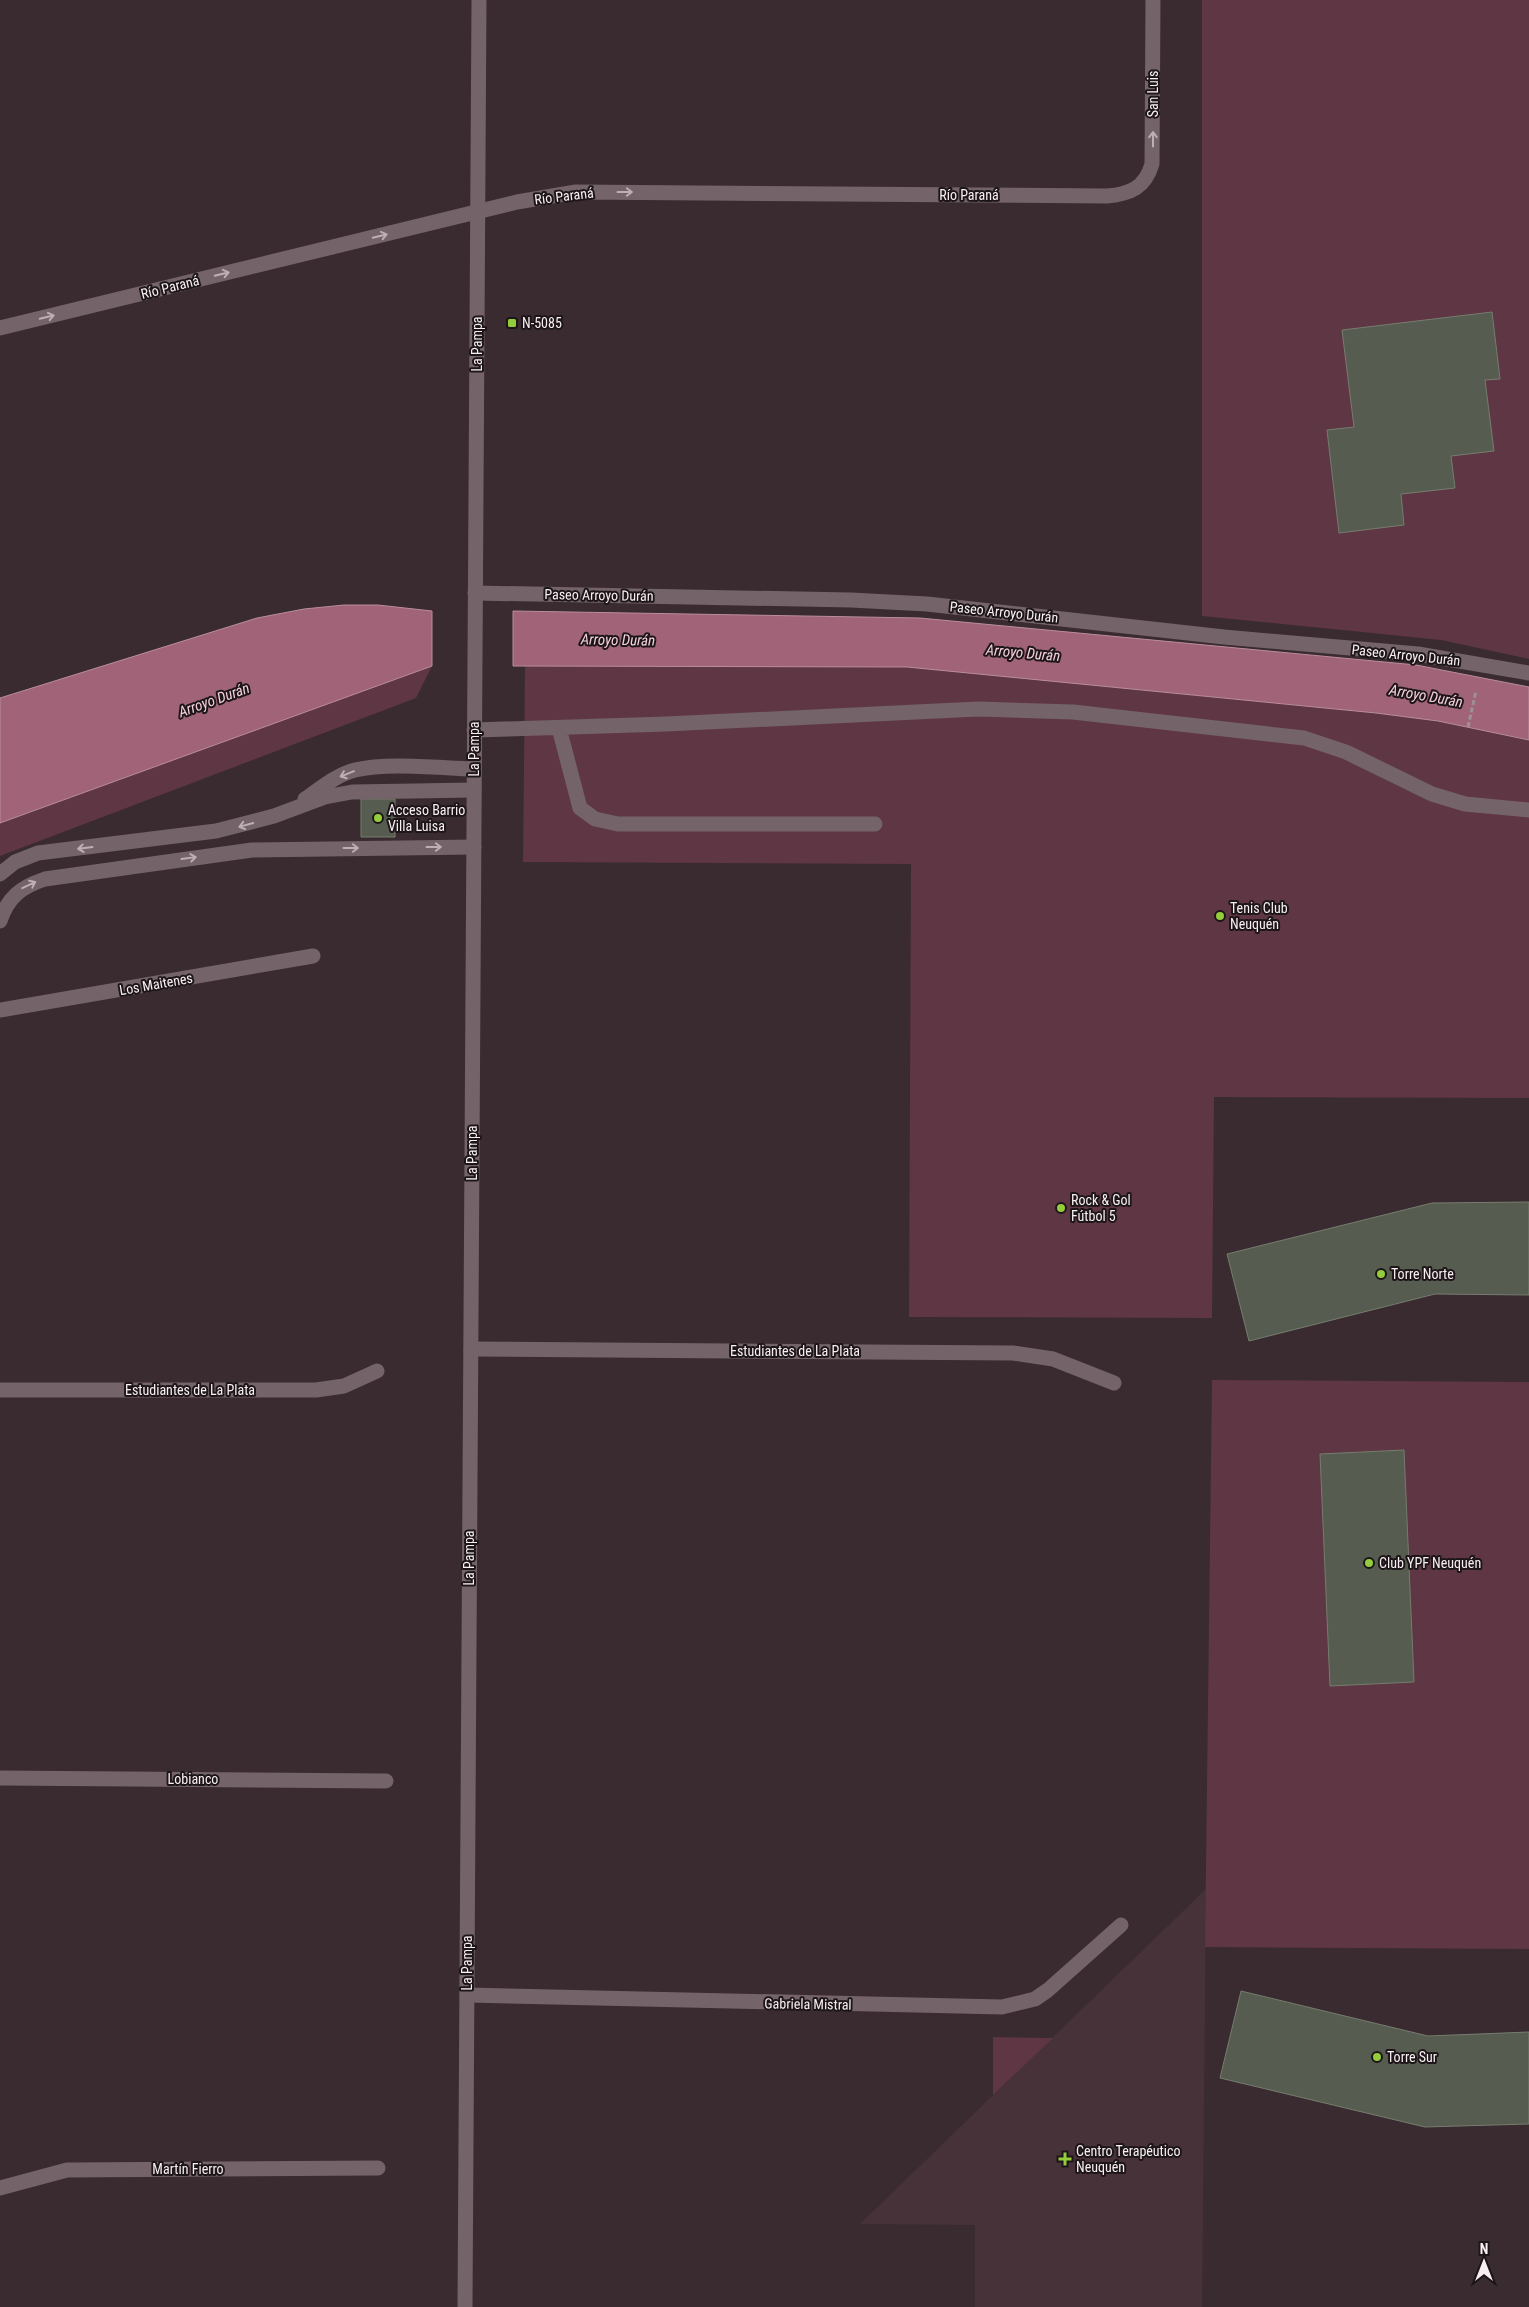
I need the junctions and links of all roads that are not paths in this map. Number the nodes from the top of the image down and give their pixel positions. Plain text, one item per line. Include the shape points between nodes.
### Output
1 (479, 0) edge
2 (1154, 0) edge
3 (1142, 185) joint
4 (478, 212) junction
5 (0, 328) edge
6 (475, 592) junction
7 (1529, 673) edge
8 (558, 728) junction
9 (474, 730) junction
10 (474, 768) junction
11 (474, 790) junction
12 (292, 809) junction
13 (1529, 810) edge
14 (875, 824) dead end
15 (474, 847) junction
16 (0, 874) edge
17 (0, 921) edge
18 (313, 956) dead end
19 (0, 1010) edge
20 (471, 1349) junction
21 (376, 1371) dead end
22 (1114, 1383) dead end
23 (0, 1390) edge
24 (0, 1778) edge
25 (386, 1780) dead end
26 (1121, 1925) dead end
27 (467, 1995) junction
28 (378, 2168) dead end
29 (0, 2188) edge
30 (465, 2307) edge

1 - 4 street, La Pampa
3 -> 2 street, San Luis via 1148,176 1153,152
4 -> 3 street, Río Paraná via 576,192 1107,196 1131,192
5 -> 4 street, Río Paraná
4 - 6 street, La Pampa
6 - 7 street, Paseo Arroyo Durán via 927,604 1418,654
6 - 9 street, La Pampa
8 - 9 street
8 - 13 street via 978,710 1073,712 1304,738 1346,752 1432,794 1465,804
8 - 14 street via 580,808 595,819 618,824
9 - 10 street, La Pampa
10 - 11 street, La Pampa
10 -> 12 street via 365,768 343,775
11 - 12 street via 352,792
11 - 15 street, La Pampa
12 -> 16 street via 253,823 216,831 38,853 15,862
17 -> 15 street via 15,893 45,878 252,850
15 - 20 street, La Pampa
18 - 19 street, Los Maitenes
20 - 22 street, Estudiantes de La Plata via 1013,1353 1053,1359
20 - 27 street, La Pampa
21 - 23 street, Estudiantes de La Plata via 344,1386 316,1390
24 - 25 street, Lobianco
26 - 27 street, Gabriela Mistral via 1048,1990 1035,1999 1002,2008
27 - 30 street, La Pampa
28 - 29 street, Martín Fierro via 67,2170

